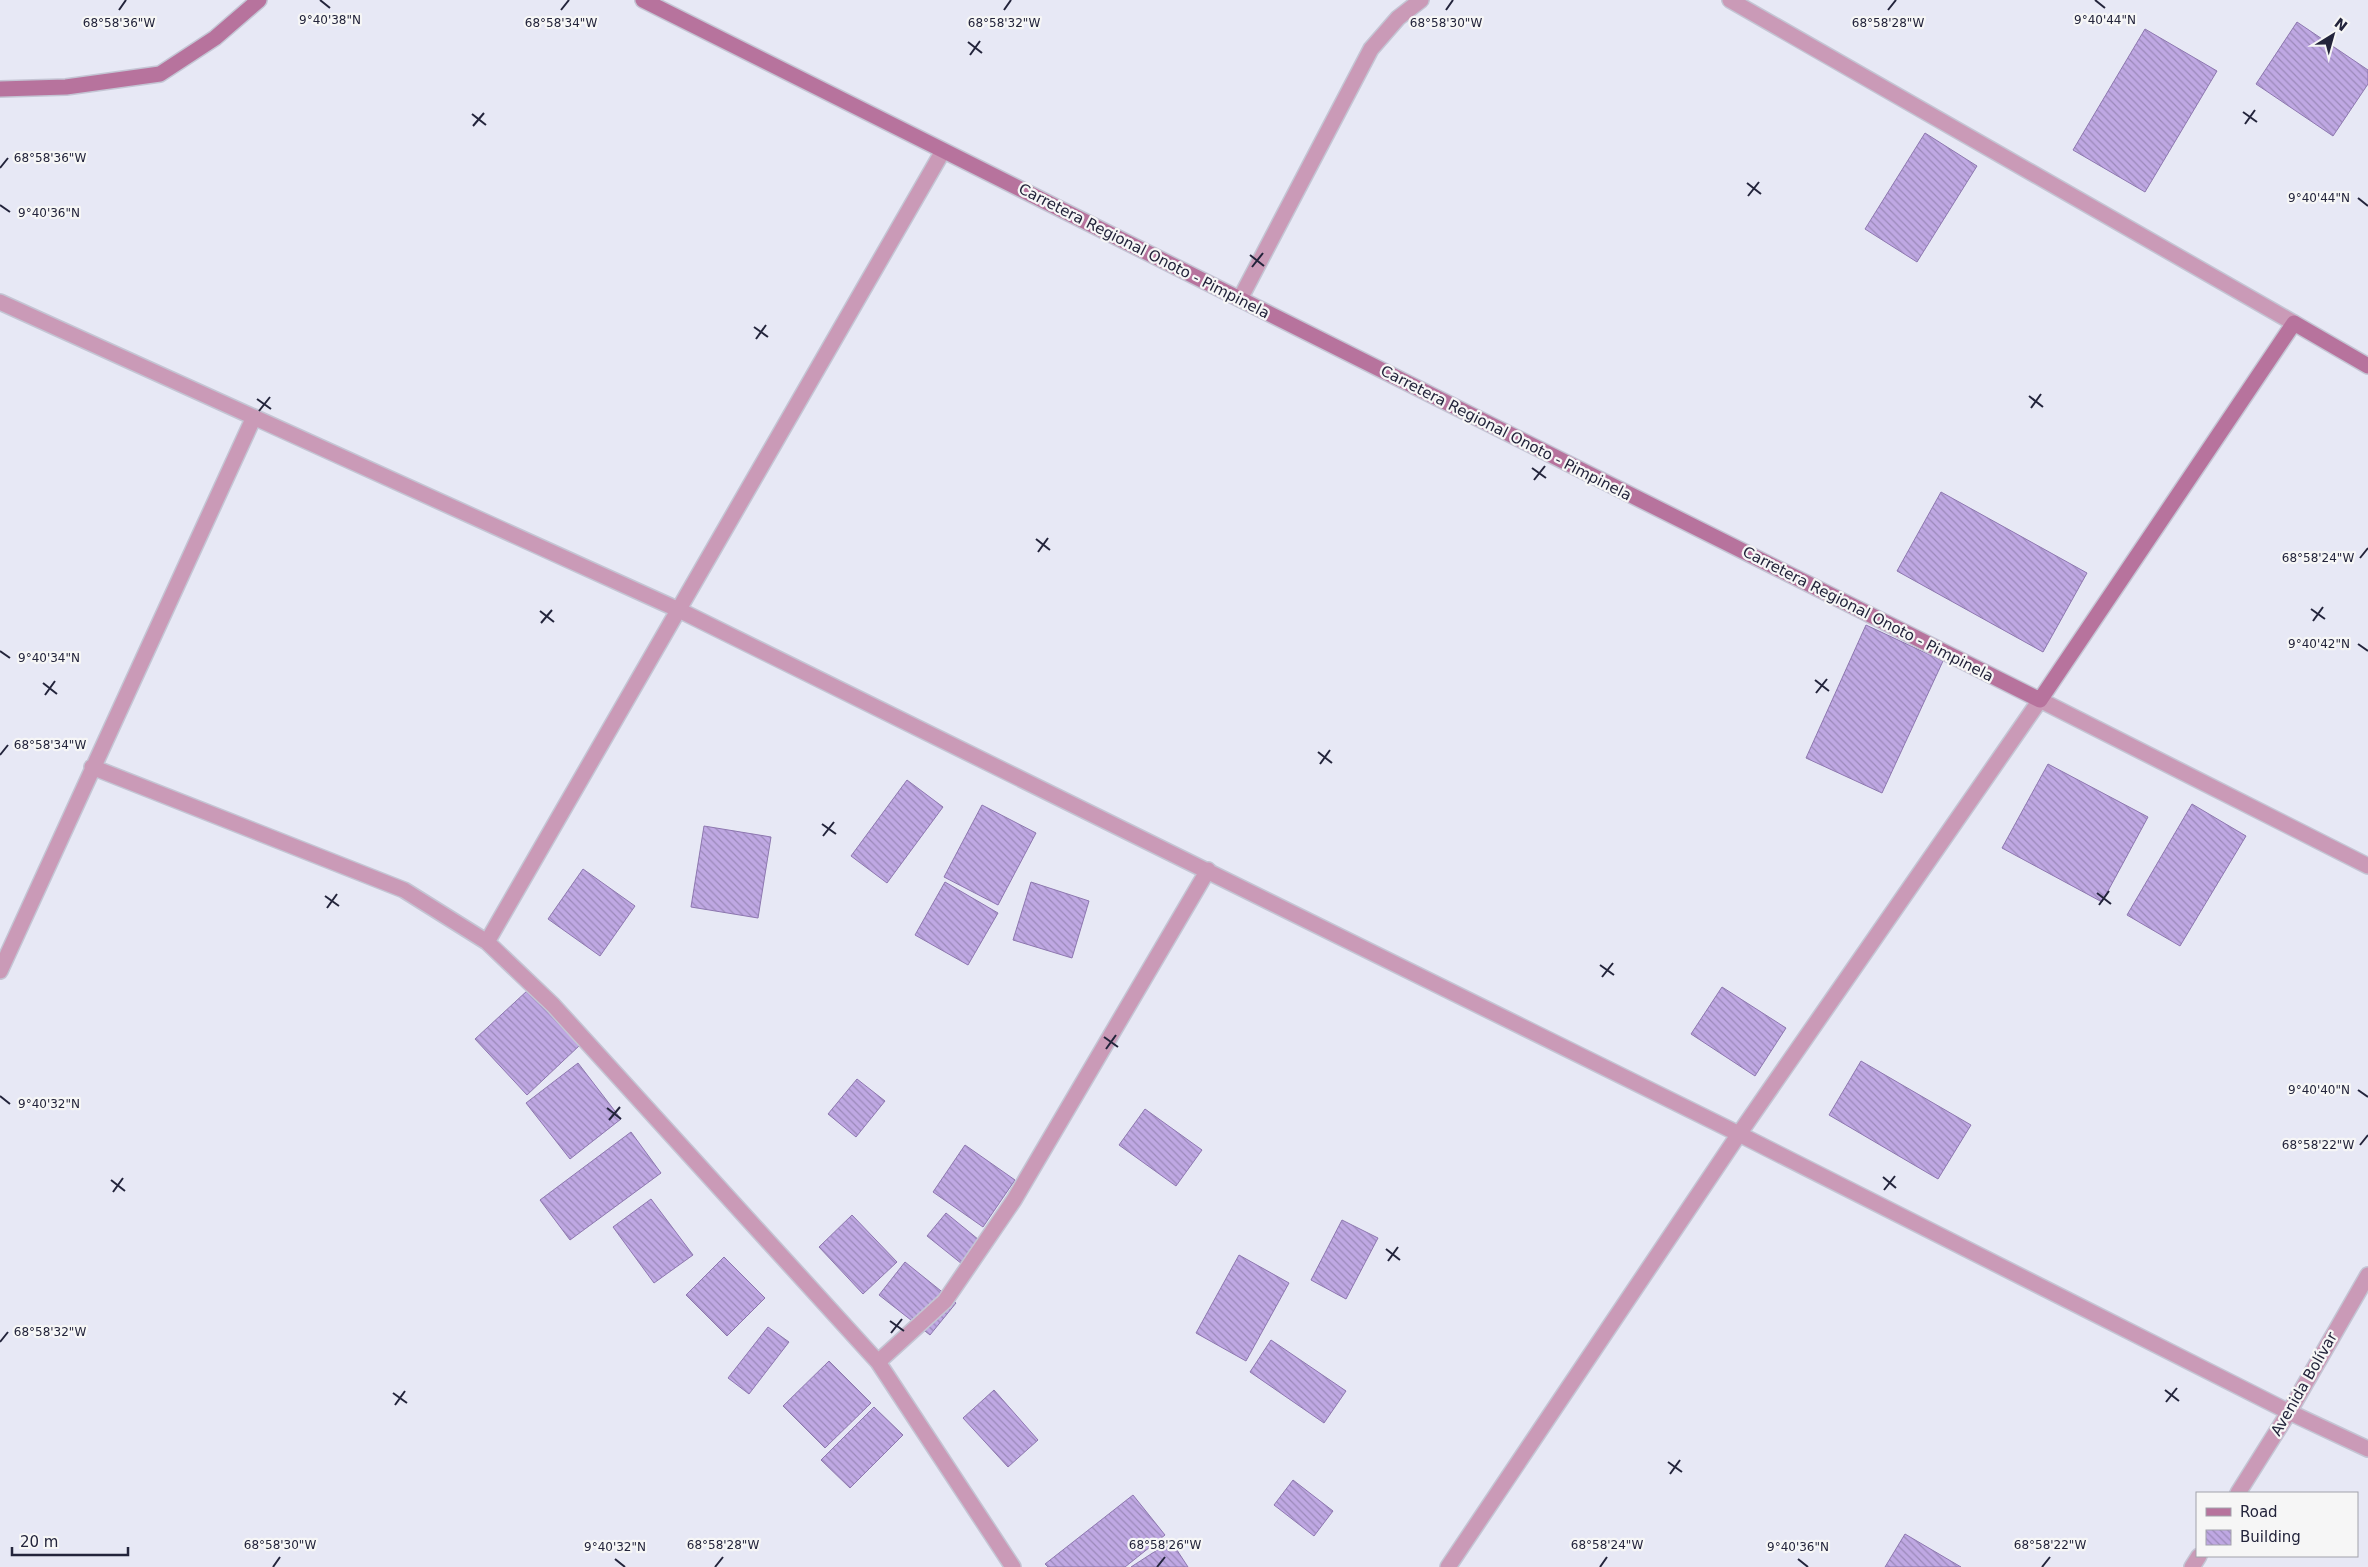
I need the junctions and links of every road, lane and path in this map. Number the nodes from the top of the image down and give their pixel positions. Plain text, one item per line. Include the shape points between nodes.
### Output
1 (259, 0) edge
2 (643, 0) edge
3 (1421, 0) edge
4 (1730, 0) edge
5 (0, 89) edge
6 (944, 150) junction
7 (1240, 299) junction
8 (0, 302) edge
9 (2294, 323) junction
10 (2368, 366) edge
11 (254, 417) junction
12 (679, 610) junction
13 (2040, 700) junction
14 (92, 767) junction
15 (2368, 866) edge
16 (1208, 870) junction
17 (487, 942) junction
18 (0, 971) edge
19 (1739, 1134) junction
20 (2368, 1274) edge
21 (878, 1362) junction
22 (2289, 1412) junction
23 (2368, 1449) edge
24 (2239, 1492) edge
25 (1013, 1567) edge
26 (1448, 1567) edge

1 - 5 main road via 215,38 160,74 66,87
2 - 6 main road, Carretera Regional Onoto - Pimpinela
3 - 7 street via 1398,18 1371,49
4 - 9 street
6 - 7 main road, Carretera Regional Onoto - Pimpinela
6 - 12 street
7 - 13 main road, Carretera Regional Onoto - Pimpinela
8 - 11 street
9 - 10 main road
9 - 13 main road
11 - 12 street
11 - 14 street
12 - 16 street
12 - 17 street
13 - 15 street, Carretera Regional Onoto - Pimpinela
13 - 19 street
14 - 17 street via 404,890
14 - 18 street
16 - 19 street
16 - 21 street via 1014,1200 945,1301
17 - 21 street via 553,1005
19 - 22 street
19 - 26 street
20 - 22 street, Avenida Bolívar
21 - 25 street
22 - 23 street
22 - 24 street, Avenida Bolívar

